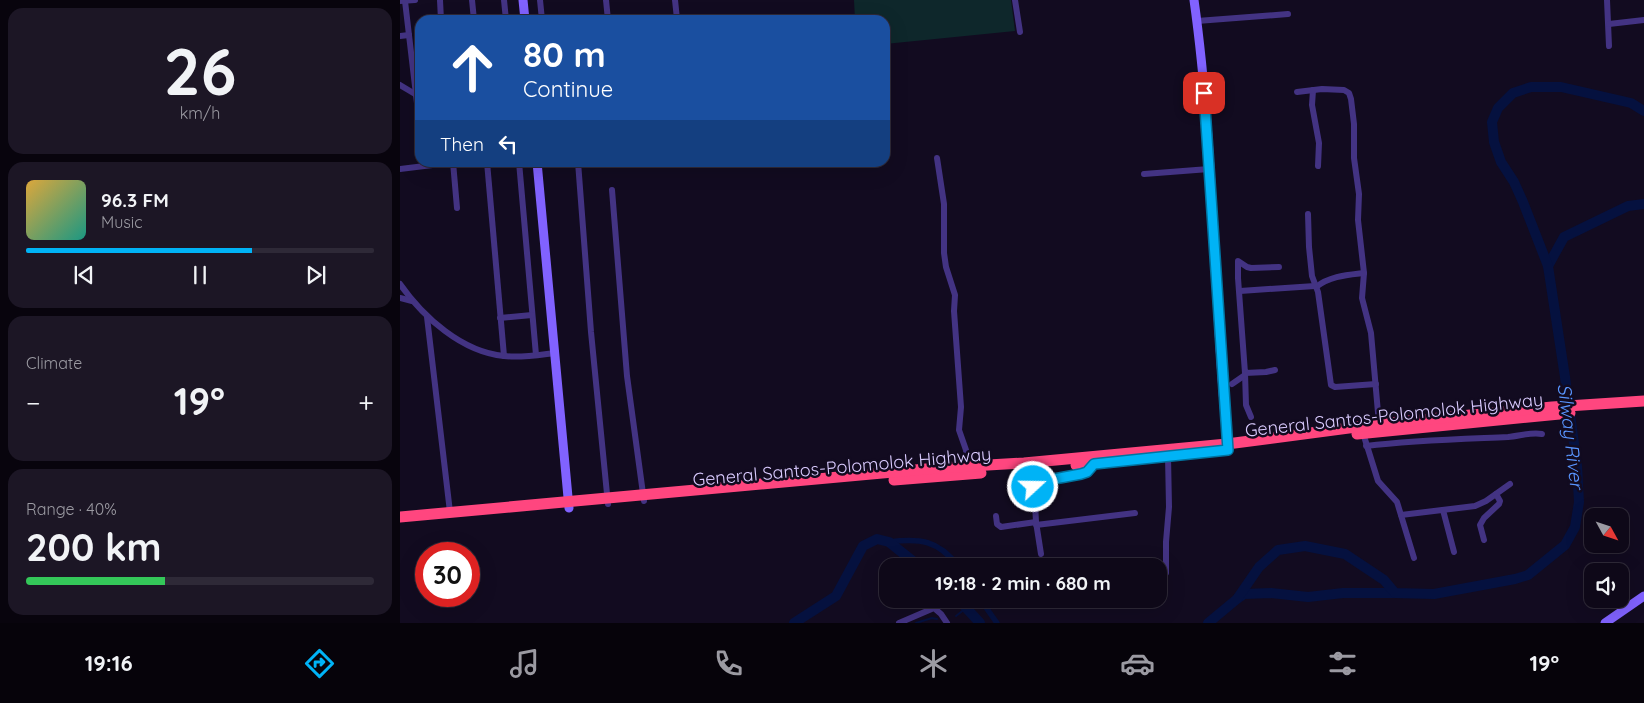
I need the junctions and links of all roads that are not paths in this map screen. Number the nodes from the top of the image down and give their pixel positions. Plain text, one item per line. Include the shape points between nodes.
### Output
1 (416, 0) edge
2 (440, 0) edge
3 (472, 0) edge
4 (504, 0) edge
5 (524, 0) edge
6 (540, 0) edge
7 (606, 0) edge
8 (675, 0) edge
9 (1015, 0) edge
10 (1194, 0) edge
11 (1607, 0) edge
12 (402, 1) edge
13 (1288, 14) dead end
14 (441, 15) edge
15 (474, 15) edge
16 (506, 15) edge
17 (525, 15) edge
18 (542, 15) edge
19 (608, 15) edge
20 (677, 15) edge
21 (1644, 20) edge
22 (1197, 21) junction
23 (1609, 24) junction
24 (1020, 32) dead end
25 (409, 35) junction
26 (400, 36) edge
27 (1610, 46) dead end
28 (400, 84) edge
29 (1313, 90) junction
30 (1297, 92) dead end
31 (415, 94) joint
32 (937, 158) dead end
33 (415, 166) edge
34 (1318, 166) dead end
35 (453, 167) edge
36 (487, 167) edge
37 (519, 167) edge
38 (537, 167) edge
39 (578, 167) edge
40 (400, 169) edge
41 (1209, 169) junction
42 (1144, 174) dead end
43 (612, 190) dead end
44 (457, 208) dead end
45 (1308, 214) dead end
46 (1279, 267) dead end
47 (1364, 274) junction
48 (400, 284) edge
49 (1316, 287) junction
50 (1240, 291) junction
51 (400, 298) edge
52 (413, 301) junction
53 (532, 315) junction
54 (427, 317) junction
55 (500, 318) junction
56 (554, 353) junction
57 (536, 355) junction
58 (504, 356) junction
59 (1275, 370) dead end
60 (1245, 374) junction
61 (1232, 384) dead end
62 (1376, 384) junction
63 (1644, 401) edge
64 (1590, 408) junction
65 (1644, 408) edge
66 (1552, 411) junction
67 (1251, 417) dead end
68 (1379, 424) junction
69 (1363, 434) junction
70 (1542, 434) dead end
71 (1366, 446) junction
72 (1228, 447) junction
73 (1168, 456) junction
74 (1094, 464) junction
75 (968, 466) junction
76 (1510, 484) dead end
77 (1496, 494) junction
78 (644, 498) junction
79 (608, 501) junction
80 (569, 505) junction
81 (1443, 510) junction
82 (450, 512) junction
83 (1135, 513) dead end
84 (1400, 515) junction
85 (996, 516) dead end
86 (400, 517) edge
87 (400, 523) edge
88 (1036, 524) junction
89 (1484, 540) dead end
90 (1454, 552) dead end
91 (1041, 554) dead end
92 (1166, 558) edge
93 (1414, 558) dead end
94 (1644, 596) edge
95 (899, 623) edge
96 (947, 623) edge
97 (1605, 623) edge

1 - 12 street
2 - 14 street
3 - 15 street
4 - 16 street
5 - 17 street
6 - 18 street
7 - 19 street
8 - 20 street
9 - 24 street
10 - 22 street
11 - 23 street
12 - 25 street
13 - 22 street
21 - 23 street
22 - 41 street
23 - 27 street
25 - 26 street
25 - 31 street
28 - 31 street
29 - 30 street
29 - 34 street via 1312,105 1319,143
29 - 47 street via 1344,90 1351,99
32 - 75 street via 944,204 944,253 955,295 961,413 959,430
33 - 40 street
35 - 44 street
36 - 55 street
37 - 53 street
38 - 56 street
39 - 79 street
41 - 42 street
41 - 72 street
43 - 78 street via 627,376
45 - 49 street via 1310,259
46 - 50 street via 1251,268 1238,259
47 - 49 street via 1329,279
47 - 62 street via 1362,298 1371,333
48 - 52 street
49 - 50 street
49 - 62 street via 1331,385
50 - 60 street
51 - 52 street
52 - 54 street
53 - 55 street
53 - 57 street
54 - 58 street via 470,346
54 - 82 street
55 - 58 street
56 - 57 street
56 - 80 street
57 - 58 street
59 - 60 street
60 - 61 street
60 - 67 street via 1246,405
62 - 68 street
63 - 64 highway
64 - 65 highway
64 - 66 highway
66 - 68 highway
66 - 69 highway, General Santos-Polomolok Highway
68 - 72 highway
69 - 71 street
69 - 72 highway, General Santos-Polomolok Highway
70 - 71 street
71 - 84 street via 1378,481 1397,502
72 - 73 highway, General Santos-Polomolok Highway
72 - 75 highway
73 - 74 highway, General Santos-Polomolok Highway
73 - 92 street
74 - 78 highway, General Santos-Polomolok Highway
74 - 88 street via 1085,472 1034,484
75 - 78 highway
76 - 77 street
77 - 81 street via 1475,506
77 - 89 street via 1499,504 1480,525
78 - 79 highway
79 - 80 highway
80 - 82 highway
80 - 87 highway
81 - 84 street
81 - 90 street
82 - 86 highway
83 - 88 street
84 - 93 street
85 - 88 street via 1001,527
88 - 91 street
94 - 97 street
95 - 96 street via 934,608

